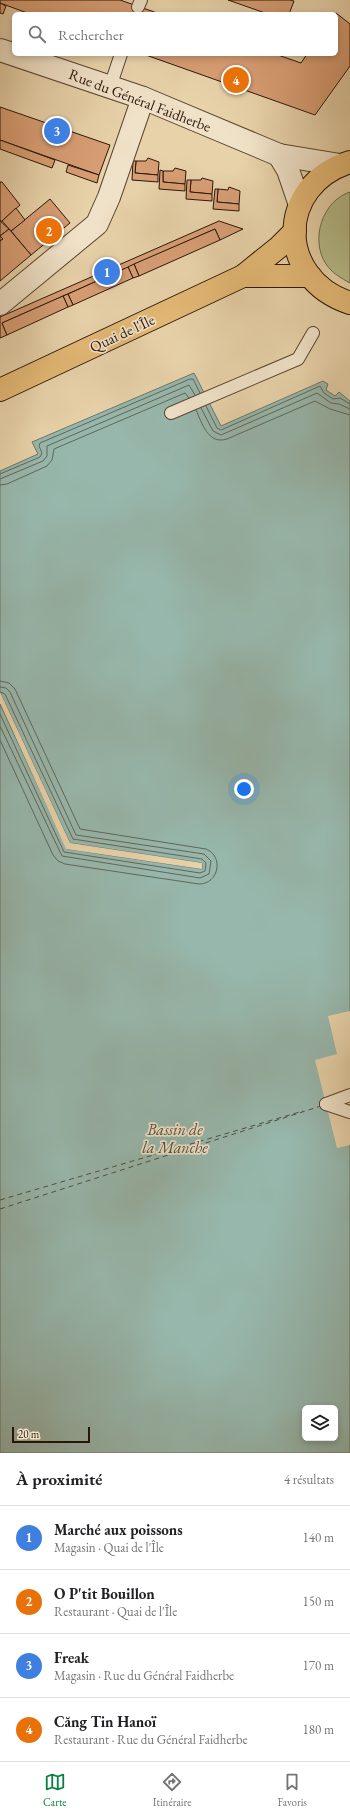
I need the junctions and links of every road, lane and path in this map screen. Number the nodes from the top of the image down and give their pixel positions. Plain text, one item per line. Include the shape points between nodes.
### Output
1 (0, 50) edge
2 (12, 54) edge
3 (18, 56) edge
4 (120, 56) edge
5 (110, 87) junction
6 (143, 98) junction
7 (279, 154) junction
8 (345, 164) edge
9 (300, 205) junction
10 (295, 231) junction
11 (243, 276) junction
12 (310, 276) junction
13 (350, 303) edge
14 (0, 304) edge
15 (313, 333) dead end
16 (0, 390) edge
17 (171, 413) dead end
18 (350, 1095) edge
19 (350, 1112) edge

1 - 2 street, Rue du Général Faidherbe
3 - 5 street, Rue du Général Faidherbe
4 - 5 lane
5 - 6 street, Rue du Général Faidherbe
6 - 7 street, Rue du Général Faidherbe
6 - 14 street via 109,197 97,224
7 - 8 street, Rue du Général Faidherbe
7 - 9 street via 288,170
8 - 9 main road via 327,172 315,182
9 - 10 main road via 295,220
10 - 11 main road, Quai de l'Île
10 - 12 main road via 297,251 304,269
11 - 12 main road, Quai de l'Île
11 - 16 main road, Quai de l'Île
12 - 13 main road via 315,284 334,298
15 - 17 lane via 298,359
18 - 19 lane via 326,1104

